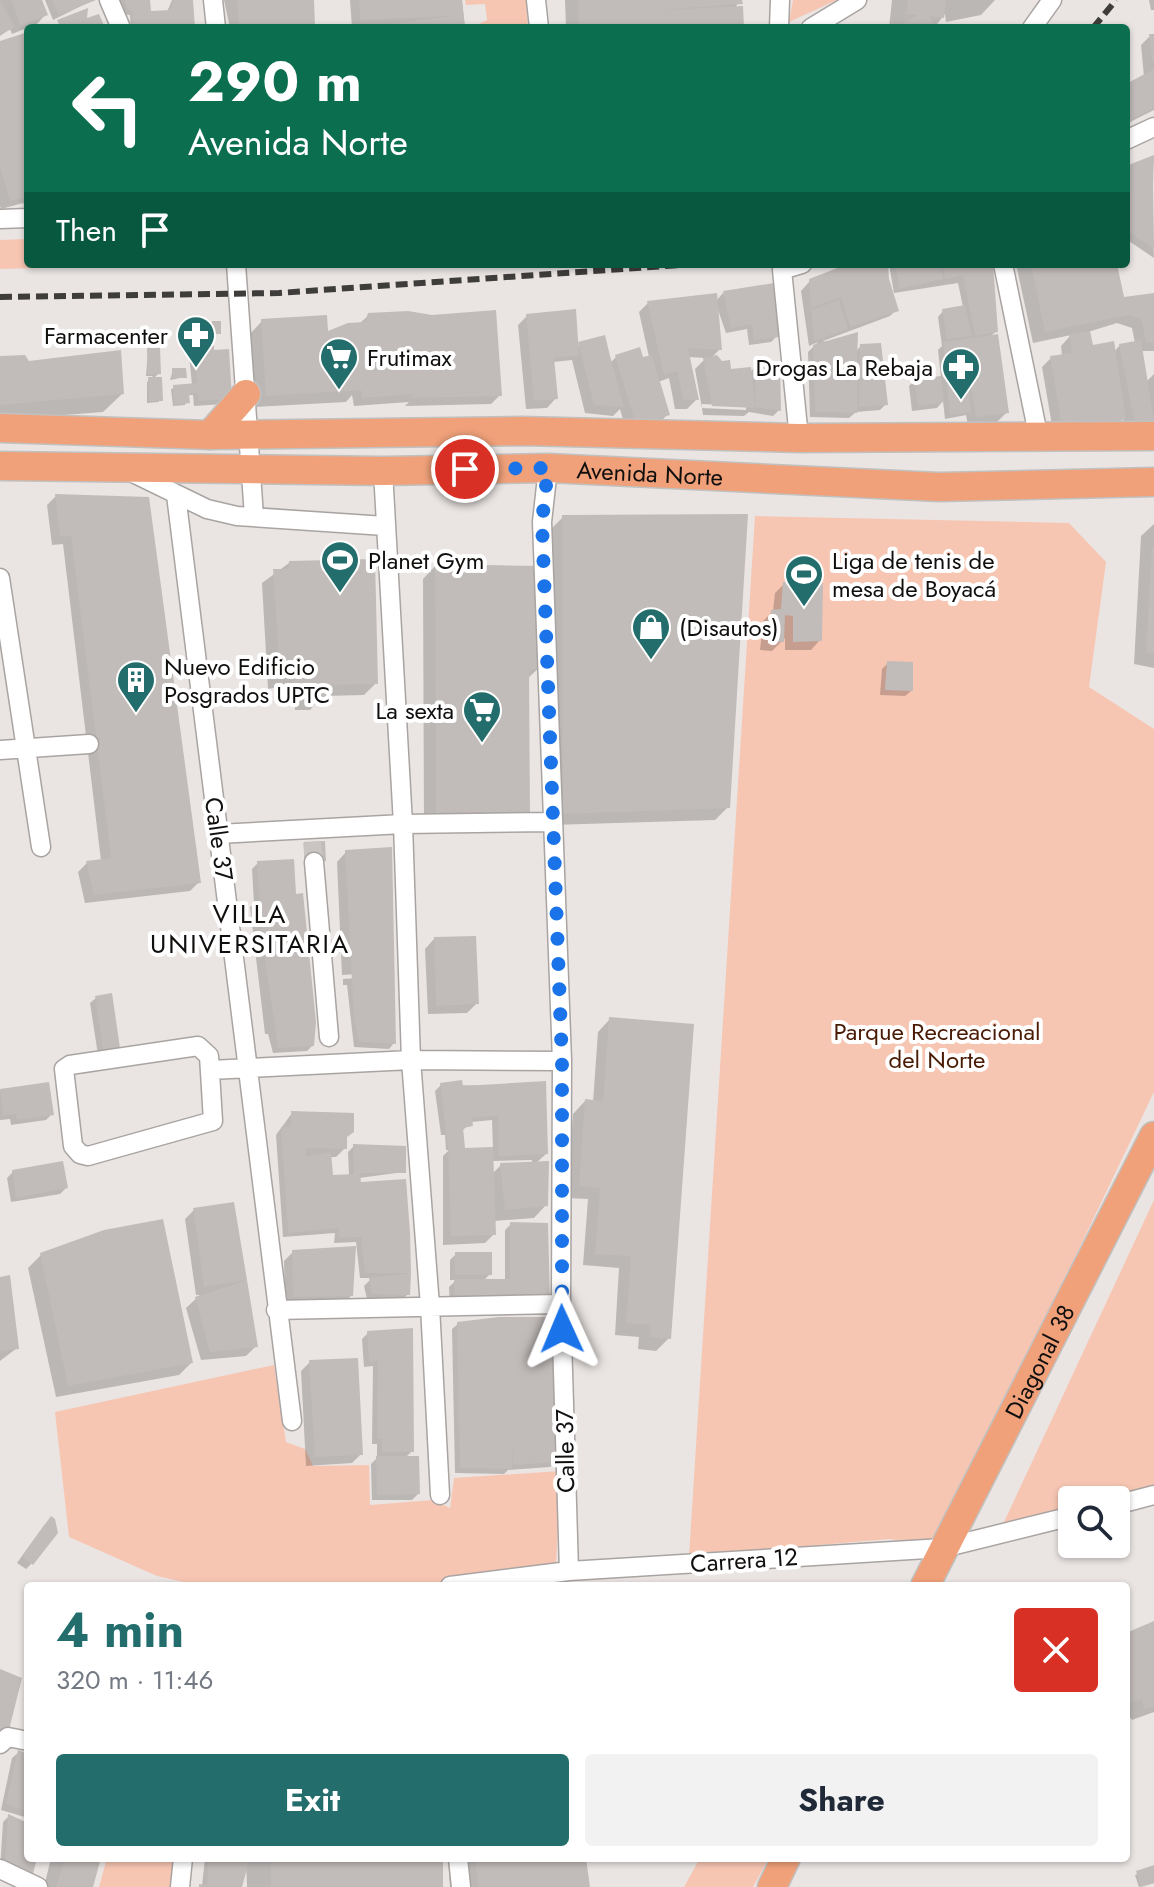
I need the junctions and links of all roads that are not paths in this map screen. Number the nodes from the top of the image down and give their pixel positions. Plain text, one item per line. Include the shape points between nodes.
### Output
1 (109, 0) edge
2 (213, 0) edge
3 (536, 0) edge
4 (780, 0) edge
5 (857, 0) edge
6 (1052, 0) edge
7 (119, 24) edge
8 (216, 24) edge
9 (539, 24) edge
10 (779, 24) edge
11 (818, 24) edge
12 (1035, 24) edge
13 (1154, 127) edge
14 (1130, 138) edge
15 (24, 218) edge
16 (0, 219) edge
17 (236, 268) edge
18 (789, 268) edge
19 (1004, 268) edge
20 (246, 394) junction
21 (0, 428) edge
22 (248, 434) junction
23 (210, 435) junction
24 (1154, 436) edge
25 (799, 438) junction
26 (1039, 439) junction
27 (0, 466) edge
28 (123, 468) junction
29 (548, 468) junction
30 (250, 469) junction
31 (383, 471) junction
32 (1154, 482) edge
33 (176, 495) junction
34 (254, 516) junction
35 (385, 526) junction
36 (0, 578) edge
37 (89, 744) dead end
38 (26, 748) junction
39 (0, 750) edge
40 (553, 822) junction
41 (403, 824) junction
42 (218, 834) junction
43 (41, 847) dead end
44 (314, 862) tunnel mouth
45 (329, 1037) dead end
46 (411, 1060) junction
47 (562, 1061) junction
48 (248, 1069) junction
49 (210, 1070) junction
50 (1154, 1136) edge
51 (561, 1304) junction
52 (430, 1306) junction
53 (276, 1310) junction
54 (292, 1421) dead end
55 (440, 1495) dead end
56 (1154, 1495) edge
57 (1130, 1501) edge
58 (1058, 1521) edge
59 (934, 1567) edge
60 (569, 1571) junction
61 (482, 1582) edge
62 (4, 1740) edge
63 (24, 1741) edge
64 (183, 1862) edge
65 (458, 1862) edge
66 (784, 1862) edge
67 (0, 1869) edge
68 (38, 1887) edge
69 (180, 1887) edge
70 (461, 1887) edge
71 (772, 1887) edge

1 - 7 street
2 - 8 street
3 - 9 street
4 - 10 street
5 - 11 street
6 - 12 street
13 - 14 street
15 - 16 street
17 - 20 street
18 - 25 street via 782,270
19 - 26 street
20 - 22 street
20 - 23 main road
21 - 23 main road, Avenida Norte
22 - 23 main road, Avenida Norte
22 - 25 main road, Avenida Norte via 522,431
22 - 30 street
24 - 26 main road, Avenida Norte
25 - 26 main road, Avenida Norte
27 - 28 main road, Avenida Norte
28 - 30 main road, Avenida Norte
28 - 33 street
29 - 31 main road, Avenida Norte
29 - 32 main road, Avenida Norte via 939,487
29 - 40 street, Calle 37 via 542,522
30 - 31 main road, Avenida Norte
30 - 34 street
31 - 35 street
33 - 34 street via 207,509
33 - 42 street, Calle 37
34 - 35 street
35 - 41 street
36 - 38 street
37 - 38 street
38 - 39 street
38 - 43 street
40 - 41 street
40 - 47 street, Calle 37
41 - 42 street via 312,836
41 - 46 street
42 - 48 street, Calle 37
44 - 45 street
46 - 47 street
46 - 48 street
46 - 52 street
47 - 51 street, Calle 37
48 - 49 street
48 - 53 street, Calle 37
49 - 49 street via 214,1115 206,1125 88,1156 73,1146 62,1074 70,1065 198,1046 209,1056
50 - 59 main road, Diagonal 38
51 - 52 street
51 - 60 street, Calle 37
52 - 53 street
52 - 55 street
53 - 54 street, Calle 37
56 - 57 street
58 - 59 street, Carrera 12
59 - 60 street, Carrera 12
60 - 61 street, Carrera 12
62 - 63 street
64 - 69 street
65 - 70 street
66 - 71 main road
67 - 68 street

